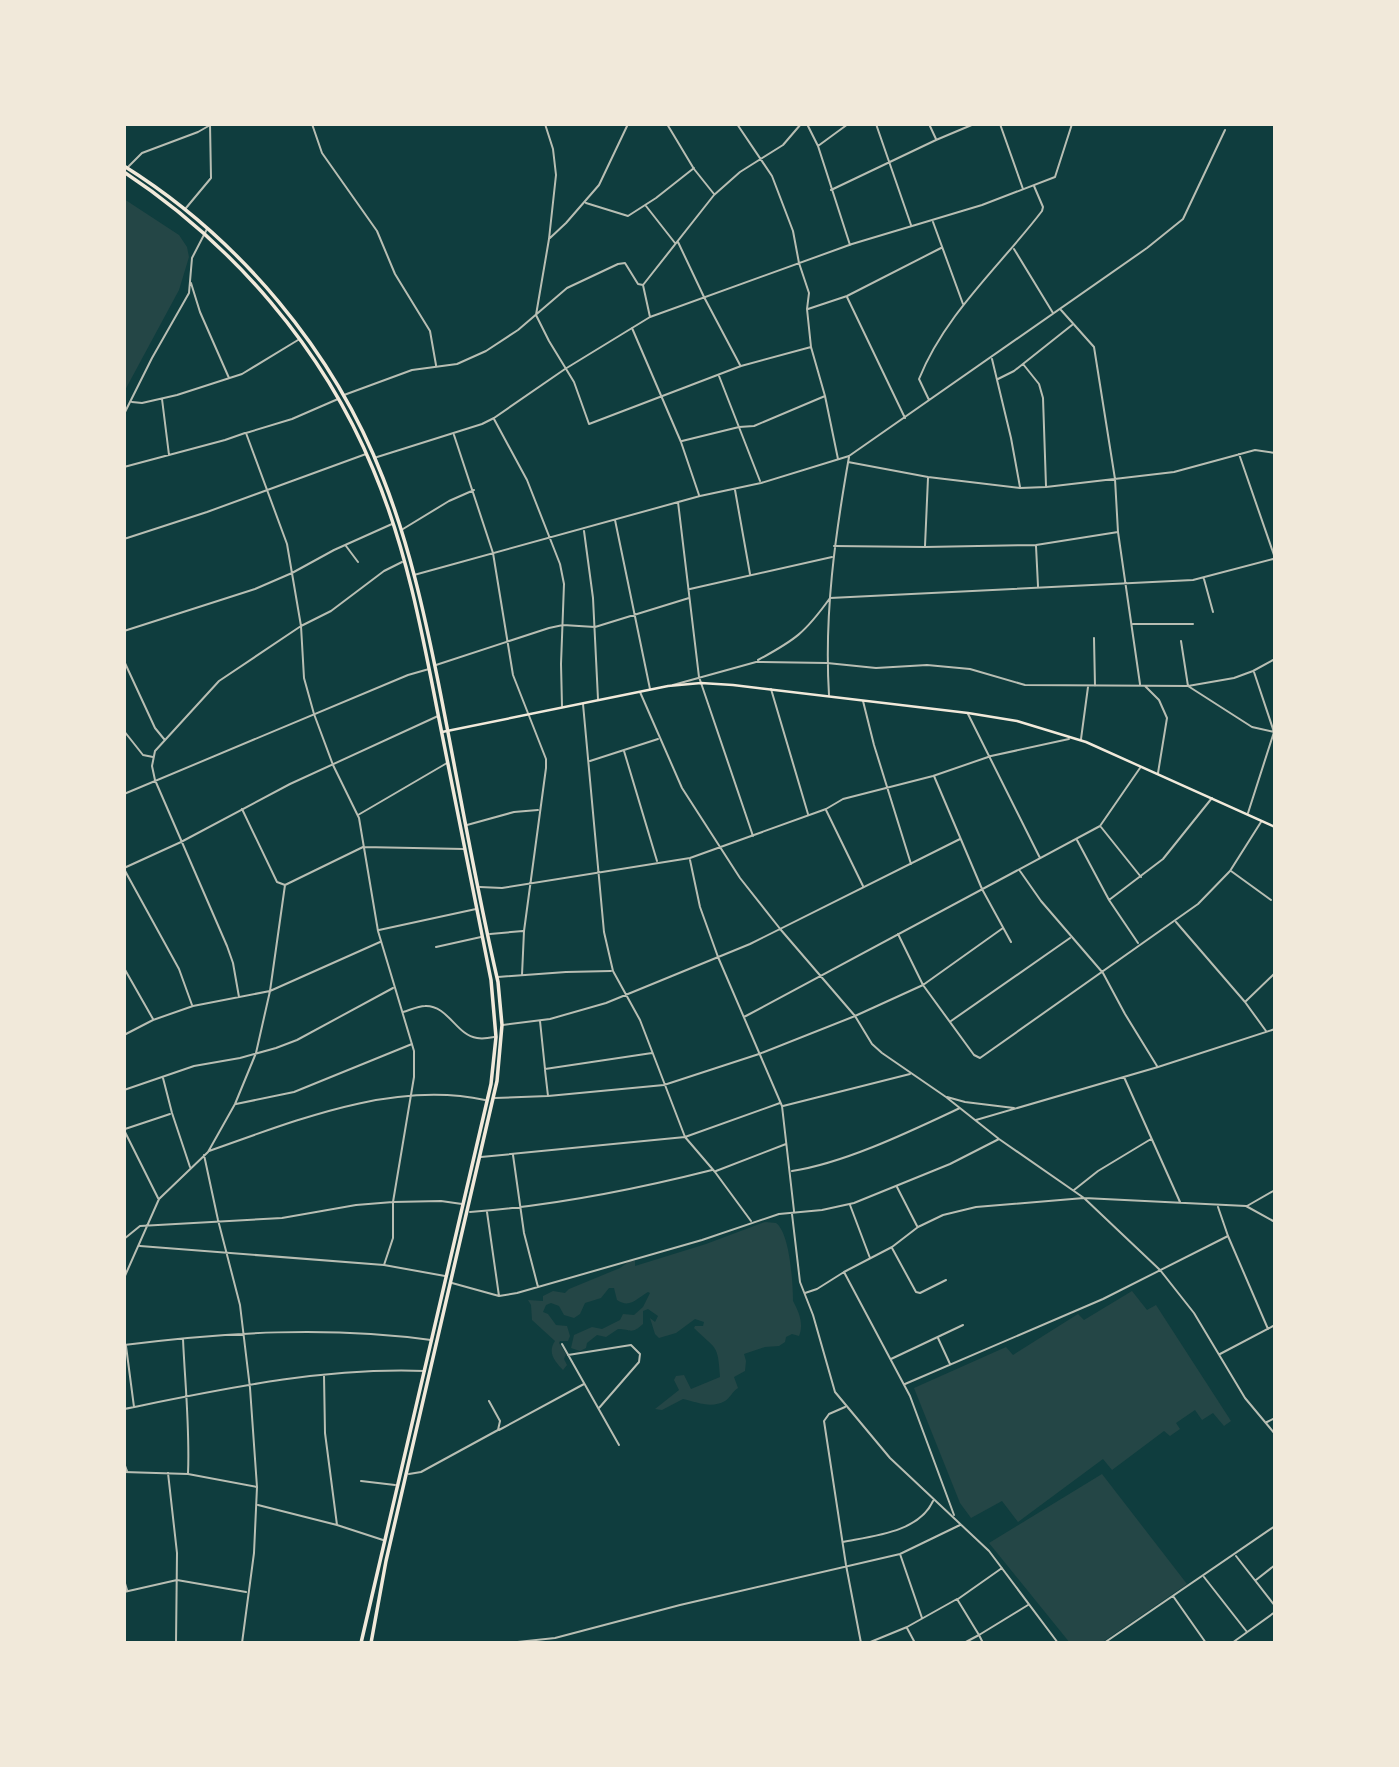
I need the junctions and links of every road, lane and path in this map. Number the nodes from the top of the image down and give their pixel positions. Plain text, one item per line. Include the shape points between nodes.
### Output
1 (312, 124) edge
2 (545, 124) edge
3 (628, 124) edge
4 (667, 124) edge
5 (737, 124) edge
6 (801, 124) edge
7 (807, 124) edge
8 (848, 124) edge
9 (876, 124) edge
10 (929, 124) edge
11 (975, 124) edge
12 (1000, 124) edge
13 (1072, 124) edge
14 (210, 125) edge
15 (1225, 130) dead end
16 (936, 140) junction
17 (818, 146) junction
18 (762, 159) junction
19 (888, 163) junction
20 (126, 166) edge
21 (694, 168) junction
22 (124, 172) edge
23 (1034, 186) junction
24 (831, 190) junction
25 (1023, 190) junction
26 (714, 195) junction
27 (585, 202) junction
28 (645, 205) junction
29 (185, 209) junction
30 (932, 221) junction
31 (912, 227) junction
32 (208, 228) junction
33 (204, 233) junction
34 (549, 239) junction
35 (678, 241) junction
36 (675, 244) junction
37 (850, 245) junction
38 (941, 248) junction
39 (1014, 249) junction
40 (799, 263) junction
41 (190, 280) junction
42 (643, 285) junction
43 (847, 296) junction
44 (704, 297) junction
45 (963, 304) junction
46 (807, 309) junction
47 (1060, 309) junction
48 (1054, 314) junction
49 (536, 316) junction
50 (650, 317) junction
51 (1073, 324) junction
52 (631, 327) junction
53 (299, 339) junction
54 (811, 346) junction
55 (992, 358) junction
56 (1023, 364) junction
57 (437, 366) junction
58 (741, 366) junction
59 (565, 369) junction
60 (719, 375) junction
61 (230, 379) junction
62 (997, 380) junction
63 (343, 396) junction
64 (825, 396) junction
65 (663, 397) junction
66 (161, 398) junction
67 (338, 399) junction
68 (930, 401) junction
69 (131, 402) junction
70 (124, 414) edge
71 (494, 418) junction
72 (905, 418) junction
73 (739, 427) junction
74 (246, 433) junction
75 (454, 433) junction
76 (681, 442) junction
77 (1275, 453) edge
78 (367, 454) junction
79 (1238, 454) junction
80 (169, 455) junction
81 (849, 456) junction
82 (375, 458) junction
83 (369, 460) junction
84 (838, 460) junction
85 (848, 463) junction
86 (124, 467) edge
87 (928, 477) junction
88 (1115, 479) junction
89 (761, 483) junction
90 (1046, 487) junction
91 (1020, 488) junction
92 (735, 489) junction
93 (266, 490) junction
94 (474, 490) junction
95 (700, 496) junction
96 (678, 502) junction
97 (614, 519) junction
98 (393, 523) junction
99 (402, 529) junction
100 (584, 529) junction
101 (1118, 532) junction
102 (550, 537) junction
103 (124, 539) edge
104 (345, 545) junction
105 (834, 545) junction
106 (1036, 545) junction
107 (925, 547) junction
108 (493, 553) junction
109 (833, 557) junction
110 (1275, 559) edge
111 (405, 561) junction
112 (358, 562) dead end
113 (292, 573) junction
114 (751, 575) junction
115 (412, 576) junction
116 (1204, 578) junction
117 (1126, 584) junction
118 (1038, 587) junction
119 (689, 589) junction
120 (690, 597) junction
121 (830, 598) junction
122 (1213, 612) dead end
123 (634, 615) junction
124 (1132, 624) junction
125 (1193, 624) dead end
126 (563, 625) junction
127 (301, 626) junction
128 (595, 627) junction
129 (124, 631) edge
130 (1094, 638) dead end
131 (509, 640) junction
132 (1181, 640) dead end
133 (1275, 659) edge
134 (124, 661) edge
135 (755, 662) junction
136 (827, 663) junction
137 (435, 665) junction
138 (429, 668) junction
139 (1253, 671) junction
140 (699, 677) junction
141 (701, 683) junction
142 (1140, 684) junction
143 (668, 686) junction
144 (1145, 686) junction
145 (1188, 686) junction
146 (1088, 687) junction
147 (1095, 687) junction
148 (649, 689) junction
149 (771, 689) junction
150 (639, 691) junction
151 (830, 696) junction
152 (598, 700) junction
153 (863, 700) junction
154 (583, 703) junction
155 (562, 707) junction
156 (968, 713) junction
157 (527, 714) junction
158 (314, 715) junction
159 (439, 716) junction
160 (124, 731) edge
161 (448, 731) junction
162 (442, 732) junction
163 (1274, 732) edge
164 (1073, 737) junction
165 (660, 738) junction
166 (165, 740) junction
167 (1080, 740) junction
168 (624, 751) junction
169 (991, 755) junction
170 (154, 758) junction
171 (589, 761) junction
172 (448, 762) junction
173 (333, 765) junction
174 (1141, 767) junction
175 (1157, 775) junction
176 (933, 776) junction
177 (155, 780) junction
178 (887, 788) junction
179 (124, 794) edge
180 (1212, 797) junction
181 (242, 809) junction
182 (826, 809) junction
183 (539, 810) junction
184 (1248, 814) junction
185 (357, 815) junction
186 (809, 815) junction
187 (1262, 821) junction
188 (467, 825) junction
189 (1100, 826) junction
190 (1275, 827) edge
191 (753, 837) junction
192 (960, 839) junction
193 (1076, 839) junction
194 (181, 842) junction
195 (363, 846) junction
196 (722, 848) junction
197 (465, 849) junction
198 (690, 858) junction
199 (1040, 858) junction
200 (658, 862) junction
201 (911, 864) junction
202 (124, 869) edge
203 (1020, 870) junction
204 (1230, 871) junction
205 (598, 873) junction
206 (1141, 878) junction
207 (530, 884) junction
208 (285, 885) junction
209 (863, 886) junction
210 (479, 887) junction
211 (982, 889) junction
212 (1109, 900) junction
213 (1271, 900) dead end
214 (477, 909) junction
215 (1175, 921) junction
216 (1003, 929) junction
217 (780, 930) junction
218 (378, 931) junction
219 (524, 931) junction
220 (489, 934) junction
221 (898, 934) junction
222 (482, 936) junction
223 (1071, 938) junction
224 (381, 941) junction
225 (1011, 942) dead end
226 (1139, 945) junction
227 (436, 947) dead end
228 (718, 957) junction
229 (124, 968) edge
230 (612, 971) junction
231 (1103, 973) junction
232 (1275, 973) edge
233 (522, 975) junction
234 (818, 975) junction
235 (497, 978) junction
236 (923, 985) junction
237 (394, 987) junction
238 (270, 990) junction
239 (627, 995) junction
240 (239, 997) junction
241 (1245, 1002) junction
242 (193, 1006) junction
243 (402, 1013) junction
244 (855, 1016) junction
245 (744, 1017) junction
246 (153, 1020) junction
247 (540, 1020) junction
248 (950, 1022) junction
249 (502, 1026) junction
250 (1275, 1029) edge
251 (1266, 1031) junction
252 (124, 1035) edge
253 (496, 1037) junction
254 (413, 1044) junction
255 (256, 1053) junction
256 (653, 1053) junction
257 (759, 1054) junction
258 (1158, 1067) junction
259 (545, 1069) junction
260 (912, 1074) junction
261 (163, 1077) junction
262 (1124, 1077) junction
263 (664, 1085) junction
264 (124, 1090) edge
265 (548, 1096) junction
266 (411, 1097) junction
267 (946, 1097) junction
268 (494, 1098) junction
269 (486, 1100) junction
270 (235, 1104) junction
271 (781, 1104) junction
272 (961, 1108) junction
273 (1017, 1108) junction
274 (172, 1113) junction
275 (975, 1120) junction
276 (124, 1130) edge
277 (685, 1137) junction
278 (1152, 1138) junction
279 (999, 1139) junction
280 (788, 1144) junction
281 (208, 1152) junction
282 (513, 1154) junction
283 (204, 1155) junction
284 (481, 1157) junction
285 (191, 1168) junction
286 (714, 1171) junction
287 (791, 1171) junction
288 (896, 1186) junction
289 (1073, 1190) junction
290 (1275, 1190) edge
291 (1084, 1198) junction
292 (159, 1199) junction
293 (393, 1202) junction
294 (1180, 1203) junction
295 (463, 1204) junction
296 (850, 1204) junction
297 (1217, 1206) junction
298 (1246, 1206) junction
299 (521, 1207) junction
300 (487, 1210) junction
301 (462, 1212) junction
302 (468, 1212) junction
303 (793, 1212) junction
304 (218, 1220) junction
305 (752, 1222) junction
306 (1275, 1222) edge
307 (146, 1226) junction
308 (918, 1227) junction
309 (458, 1230) junction
310 (464, 1231) junction
311 (1228, 1236) junction
312 (124, 1239) edge
313 (139, 1246) junction
314 (892, 1247) junction
315 (227, 1253) junction
316 (870, 1258) junction
317 (384, 1265) junction
318 (1160, 1270) junction
319 (844, 1272) junction
320 (447, 1276) junction
321 (124, 1278) edge
322 (946, 1280) dead end
323 (451, 1283) junction
324 (538, 1287) junction
325 (804, 1293) junction
326 (499, 1296) junction
327 (963, 1325) dead end
328 (1275, 1325) edge
329 (1268, 1329) junction
330 (243, 1334) junction
331 (183, 1337) junction
332 (937, 1337) junction
333 (432, 1340) junction
334 (562, 1344) dead end
335 (125, 1345) edge
336 (1219, 1354) junction
337 (568, 1355) junction
338 (890, 1360) junction
339 (950, 1364) junction
340 (425, 1371) junction
341 (324, 1374) junction
342 (584, 1383) junction
343 (249, 1384) junction
344 (905, 1384) junction
345 (185, 1397) junction
346 (489, 1401) dead end
347 (134, 1407) junction
348 (845, 1407) junction
349 (599, 1408) junction
350 (124, 1409) edge
351 (1275, 1418) edge
352 (1266, 1423) junction
353 (498, 1430) junction
354 (1275, 1434) edge
355 (619, 1445) dead end
356 (124, 1464) edge
357 (126, 1472) edge
358 (168, 1473) junction
359 (188, 1474) junction
360 (404, 1474) junction
361 (361, 1481) dead end
362 (398, 1486) junction
363 (257, 1487) junction
364 (934, 1499) junction
365 (257, 1504) junction
366 (954, 1516) junction
367 (961, 1524) junction
368 (337, 1525) junction
369 (1275, 1526) edge
370 (385, 1541) junction
371 (842, 1542) junction
372 (901, 1554) junction
373 (1235, 1555) junction
374 (846, 1565) junction
375 (1275, 1565) edge
376 (1002, 1568) junction
377 (1203, 1576) junction
378 (124, 1580) edge
379 (177, 1580) junction
380 (1255, 1580) junction
381 (126, 1591) edge
382 (247, 1592) junction
383 (1173, 1596) junction
384 (957, 1600) junction
385 (1029, 1605) junction
386 (1275, 1606) edge
387 (1275, 1612) edge
388 (923, 1619) junction
389 (907, 1627) junction
390 (1247, 1632) junction
391 (979, 1635) junction
392 (517, 1642) edge
393 (176, 1643) edge
394 (242, 1643) edge
395 (361, 1643) edge
396 (371, 1643) edge
397 (508, 1643) edge
398 (861, 1643) edge
399 (868, 1643) edge
400 (915, 1643) edge
401 (964, 1643) edge
402 (983, 1643) edge
403 (1058, 1643) edge
404 (1104, 1643) edge
405 (1206, 1643) edge
406 (1232, 1643) edge

1 - 57 street via 322,153 376,231 395,274 430,331
2 - 34 street via 556,175
3 - 27 street via 599,185
4 - 21 street
5 - 18 street
6 - 18 street via 783,145
7 - 17 street
8 - 17 street
9 - 19 street
10 - 16 street
11 - 16 street
12 - 25 street
13 - 23 street via 1055,177
14 - 20 street via 142,153
14 - 29 street via 211,178
15 - 47 street via 1183,219
16 - 19 street
17 - 24 street
18 - 26 street
18 - 40 street via 781,195
19 - 24 street
19 - 31 street
20 - 29 highway
21 - 26 street
21 - 28 street
22 - 33 highway
23 - 25 street
23 - 39 street via 1042,211
24 - 37 street
25 - 30 street
26 - 35 street
27 - 28 street via 628,216
27 - 34 street
28 - 36 street
29 - 32 highway
30 - 31 street
30 - 38 street
31 - 37 street
32 - 33 street
32 - 63 highway via 286,312
33 - 41 street via 192,258
33 - 53 highway
34 - 49 street
35 - 36 street
35 - 44 street
36 - 42 street
37 - 40 street
38 - 43 street
38 - 45 street
39 - 45 street
39 - 48 street
40 - 44 street
40 - 46 street via 809,293
41 - 61 street
41 - 69 street via 189,293
42 - 49 street via 625,263 618,264 567,288
42 - 50 street
43 - 46 street
43 - 72 street
44 - 50 street
44 - 58 street
45 - 68 street via 919,379
46 - 54 street
47 - 48 street
47 - 51 street
48 - 55 street
49 - 57 street via 486,351 457,364
49 - 59 street
50 - 52 street
51 - 56 street
51 - 88 street via 1094,347
52 - 59 street
52 - 65 street
53 - 61 street
53 - 67 highway
54 - 58 street
54 - 64 street
55 - 62 street
55 - 68 street
56 - 62 street
56 - 90 street via 1039,384 1043,398
57 - 63 street via 412,370
58 - 60 street
59 - 65 street via 589,424
59 - 71 street
60 - 65 street
60 - 73 street
61 - 66 street
62 - 91 street
63 - 82 highway
64 - 73 street via 754,426
64 - 84 street
65 - 76 street
66 - 69 street
66 - 80 street
67 - 74 street
67 - 78 highway
68 - 72 street
69 - 70 street
71 - 75 street
71 - 102 street
72 - 81 street
73 - 76 street
73 - 89 street
74 - 80 street
74 - 93 street
75 - 82 street
75 - 94 street
76 - 95 street
77 - 79 street via 1255,450
78 - 83 highway
78 - 93 street
79 - 88 street via 1174,472
79 - 110 street
80 - 86 street
81 - 84 street
81 - 85 street
82 - 83 street
82 - 99 highway
83 - 98 highway
84 - 89 street
85 - 87 street
85 - 105 street
87 - 91 street
87 - 107 street
88 - 90 street
88 - 101 street
89 - 92 street
90 - 91 street
92 - 95 street
92 - 114 street
93 - 103 street
93 - 113 street via 287,544
94 - 99 street
94 - 108 street
95 - 96 street
96 - 97 street
96 - 119 street
97 - 100 street
97 - 123 street
98 - 104 street
98 - 111 highway
99 - 115 highway
100 - 102 street
100 - 128 street
101 - 106 street
101 - 117 street
102 - 108 street
102 - 126 street via 564,584
104 - 112 street
104 - 113 street
105 - 107 street
105 - 109 street
106 - 107 street
106 - 118 street
108 - 115 street
108 - 131 street
109 - 114 street
109 - 121 street
110 - 116 street
111 - 115 highway
111 - 127 street
113 - 127 street
113 - 129 street
114 - 119 street
115 - 137 highway
115 - 138 highway
116 - 117 street
116 - 122 street
117 - 118 street
117 - 124 street
118 - 121 street
119 - 120 street
120 - 123 street
120 - 140 street
121 - 135 street via 794,641
121 - 136 street
123 - 128 street
123 - 148 street
124 - 125 street
124 - 142 street
126 - 128 street
126 - 131 street
126 - 155 street
127 - 158 street via 304,678
127 - 166 street via 219,681
128 - 152 street
130 - 147 street
131 - 137 street
131 - 157 street via 513,675
132 - 145 street
133 - 139 street
134 - 166 street
135 - 136 street
135 - 140 street
136 - 146 street via 876,668 928,664 970,669 1026,685
136 - 151 street
137 - 161 highway
138 - 158 street
138 - 159 highway
139 - 145 street
139 - 163 street
140 - 141 street
140 - 143 street
141 - 143 main road
141 - 149 main road
141 - 191 street
142 - 144 street
142 - 147 street
143 - 148 main road
144 - 145 street
144 - 175 street via 1159,700 1167,718
145 - 163 street via 1252,727
146 - 147 street
146 - 167 street
148 - 150 main road
149 - 151 main road
149 - 186 street
150 - 152 main road
150 - 165 street
151 - 153 main road
152 - 154 main road
153 - 156 main road
153 - 178 street
154 - 155 main road
154 - 171 street
155 - 157 main road
156 - 164 main road
156 - 169 street
157 - 161 main road
157 - 183 street via 546,759
158 - 173 street
158 - 177 street
159 - 162 highway
159 - 173 street
160 - 170 street via 143,755
161 - 162 main road
161 - 188 highway
162 - 172 highway
163 - 184 street
164 - 167 main road
164 - 169 street
165 - 168 street
165 - 196 street via 682,788
166 - 170 street
167 - 174 main road
168 - 171 street
168 - 200 street
169 - 176 street
169 - 199 street
170 - 177 street
171 - 205 street
172 - 185 street
172 - 197 highway
173 - 181 street
173 - 185 street
174 - 175 main road
174 - 189 street
175 - 180 main road
176 - 178 street
176 - 192 street
177 - 179 street
177 - 194 street
178 - 182 street via 843,799
178 - 201 street
180 - 184 main road
180 - 206 street via 1163,859
181 - 194 street
181 - 208 street via 276,883
182 - 186 street
182 - 209 street
183 - 188 street
183 - 207 street
184 - 187 main road
185 - 195 street
186 - 191 street
187 - 190 main road
187 - 204 street
188 - 210 highway
189 - 193 street
189 - 206 street
191 - 196 street
192 - 201 street
192 - 211 street
193 - 199 street
193 - 212 street
194 - 202 street
194 - 240 street via 230,954
195 - 197 street
195 - 208 street
195 - 218 street
196 - 198 street
196 - 217 street
197 - 214 highway
198 - 200 street
198 - 228 street via 700,907
199 - 203 street
200 - 205 street
201 - 209 street
202 - 242 street via 179,969
203 - 211 street
203 - 223 street
204 - 213 street
204 - 215 street
205 - 207 street
205 - 230 street
206 - 212 street
207 - 210 street
207 - 219 street
208 - 238 street
209 - 217 street
210 - 220 highway
211 - 216 street
211 - 221 street
212 - 226 street
214 - 218 street
214 - 222 highway
215 - 226 street
215 - 241 street
216 - 225 street
216 - 236 street
217 - 228 street
217 - 234 street
218 - 224 street
219 - 220 street
219 - 233 street
220 - 235 highway
221 - 234 street
221 - 236 street
222 - 227 street
222 - 253 highway
223 - 231 street
223 - 248 street
224 - 237 street
224 - 238 street
226 - 231 street
228 - 239 street
228 - 245 street
229 - 246 street
230 - 233 street
230 - 239 street
231 - 248 street via 980,1058
231 - 258 street
232 - 241 street
233 - 235 street
234 - 244 street
234 - 245 street
235 - 249 highway
236 - 244 street
236 - 248 street
237 - 243 street
237 - 255 street via 297,1040
238 - 240 street
238 - 255 street
239 - 247 street
239 - 256 street
240 - 242 street
241 - 251 street
242 - 246 street
243 - 253 street via 434,1008 464,1033
243 - 254 street
244 - 257 street
244 - 260 street via 872,1044
245 - 257 street
246 - 252 street
247 - 249 street
247 - 259 street
249 - 268 highway
250 - 251 street
251 - 258 street
253 - 269 highway
254 - 266 street
254 - 270 street via 294,1092
255 - 261 street
255 - 270 street
256 - 259 street
256 - 263 street
257 - 263 street
257 - 271 street
258 - 262 street
259 - 265 street
260 - 267 street
260 - 271 street
261 - 264 street
261 - 274 street
262 - 273 street
262 - 278 street
263 - 265 street
263 - 277 street
265 - 268 street
266 - 269 street via 463,1095
266 - 281 street via 315,1113
266 - 293 street
267 - 272 street
267 - 273 street
268 - 284 highway
269 - 295 highway
270 - 281 street
271 - 277 street
271 - 280 street
272 - 275 street
272 - 287 street via 815,1167
273 - 275 street
274 - 276 street
274 - 285 street
275 - 279 street
276 - 292 street
277 - 282 street
277 - 286 street
278 - 289 street
278 - 294 street
279 - 288 street
279 - 289 street
280 - 286 street
280 - 287 street
281 - 283 street
282 - 284 street
282 - 299 street
283 - 285 street
283 - 304 street
284 - 302 highway
285 - 292 street
286 - 299 street
286 - 305 street
287 - 303 street
288 - 296 street
288 - 308 street
289 - 291 street
290 - 298 street
291 - 294 street
291 - 308 street via 976,1207
291 - 318 street
292 - 307 street
293 - 295 street
293 - 304 street via 282,1219
293 - 317 street via 393,1238
294 - 297 street
295 - 301 highway
296 - 303 street
296 - 316 street
297 - 298 street
297 - 311 street
298 - 306 street
299 - 300 street
299 - 324 street
300 - 302 street
300 - 326 street
301 - 302 street
301 - 309 highway
302 - 310 highway
303 - 305 street
303 - 325 street
304 - 307 street
304 - 315 street
305 - 324 street
307 - 312 street via 139,1226
307 - 313 street
308 - 314 street
309 - 310 highway
309 - 320 highway
310 - 323 highway
311 - 318 street
311 - 329 street
313 - 315 street
313 - 321 street
314 - 316 street
314 - 322 street via 916,1292
315 - 317 street
315 - 330 street
316 - 319 street
317 - 320 street
318 - 336 street
318 - 339 street
319 - 325 street
319 - 338 street
320 - 333 highway
323 - 326 street
323 - 360 highway
324 - 326 street
325 - 348 street via 835,1392
327 - 332 street
328 - 329 street
329 - 336 street
330 - 331 street
330 - 333 street via 292,1331
330 - 343 street
331 - 335 street
331 - 345 street
332 - 338 street
332 - 339 street
333 - 340 highway
334 - 337 street
335 - 347 street
336 - 352 street
337 - 342 street
337 - 349 street via 631,1345 640,1354 639,1362
338 - 344 street
339 - 344 street
340 - 341 street
340 - 360 highway
341 - 343 street
341 - 368 street via 325,1433
342 - 349 street
342 - 353 street
343 - 345 street
343 - 363 street
344 - 366 street
345 - 347 street
345 - 359 street via 190,1434
346 - 353 street via 500,1420
347 - 350 street
348 - 364 street
348 - 371 street via 824,1421
349 - 355 street
351 - 352 street
352 - 354 street
353 - 360 street via 421,1472
356 - 357 street
357 - 358 street
358 - 359 street
358 - 379 street
359 - 363 street
360 - 362 highway
360 - 396 highway
361 - 362 street
362 - 370 highway
363 - 365 street
364 - 366 street
364 - 371 street via 925,1515 909,1524
365 - 368 street
365 - 382 street
366 - 367 street
367 - 372 street
367 - 376 street
368 - 370 street
369 - 373 street
370 - 395 highway
371 - 374 street
372 - 374 street
372 - 388 street
373 - 377 street
373 - 380 street
374 - 392 street via 555,1638
374 - 398 street
375 - 380 street
376 - 384 street
376 - 385 street
377 - 383 street
377 - 390 street
378 - 381 street
379 - 381 street
379 - 382 street
379 - 393 street
380 - 386 street
382 - 394 street
383 - 404 street
383 - 405 street
384 - 388 street
384 - 391 street
385 - 391 street
385 - 403 street
387 - 390 street
388 - 389 street
389 - 399 street
389 - 400 street
390 - 406 street
391 - 401 street
391 - 402 street
392 - 397 street

